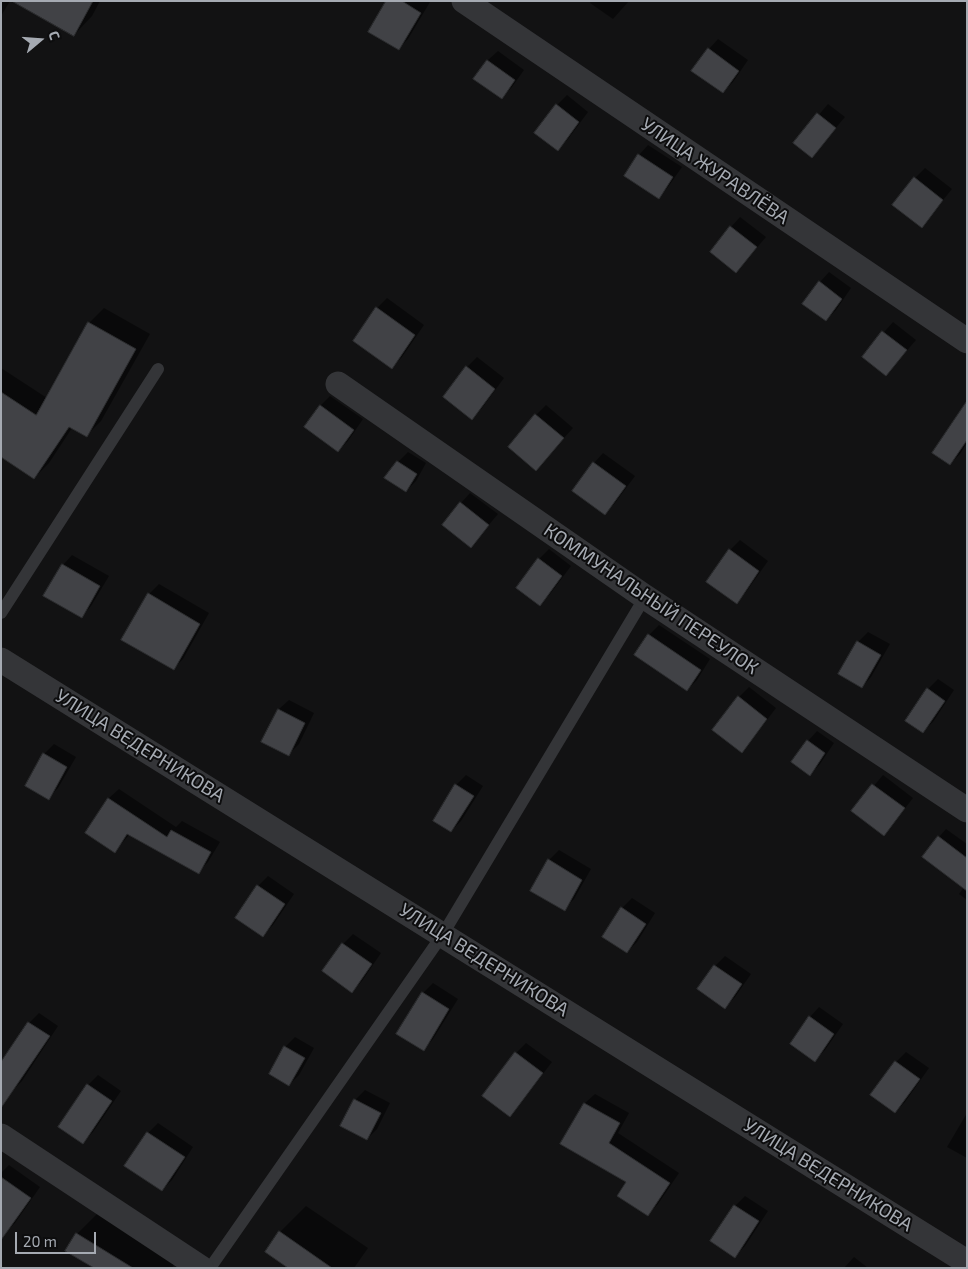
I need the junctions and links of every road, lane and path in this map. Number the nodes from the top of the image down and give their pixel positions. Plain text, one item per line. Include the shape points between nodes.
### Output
1 (464, 1) edge
2 (967, 341) edge
3 (158, 369) dead end
4 (338, 384) dead end
5 (645, 597) junction
6 (1, 613) edge
7 (1, 660) edge
8 (967, 810) edge
9 (443, 934) junction
10 (1, 1136) edge
11 (967, 1262) edge
12 (201, 1268) edge
13 (210, 1268) edge

1 - 2 street, УЛИЦА ЖУРАВЛЁВА
3 - 6 lane
4 - 5 street, КОММУНАЛЬНЫЙ ПЕРЕУЛОК
5 - 8 street, КОММУНАЛЬНЫЙ ПЕРЕУЛОК
5 - 9 lane
7 - 9 street, УЛИЦА ВЕДЕРНИКОВА
9 - 11 street, УЛИЦА ВЕДЕРНИКОВА
9 - 13 lane
10 - 12 street

